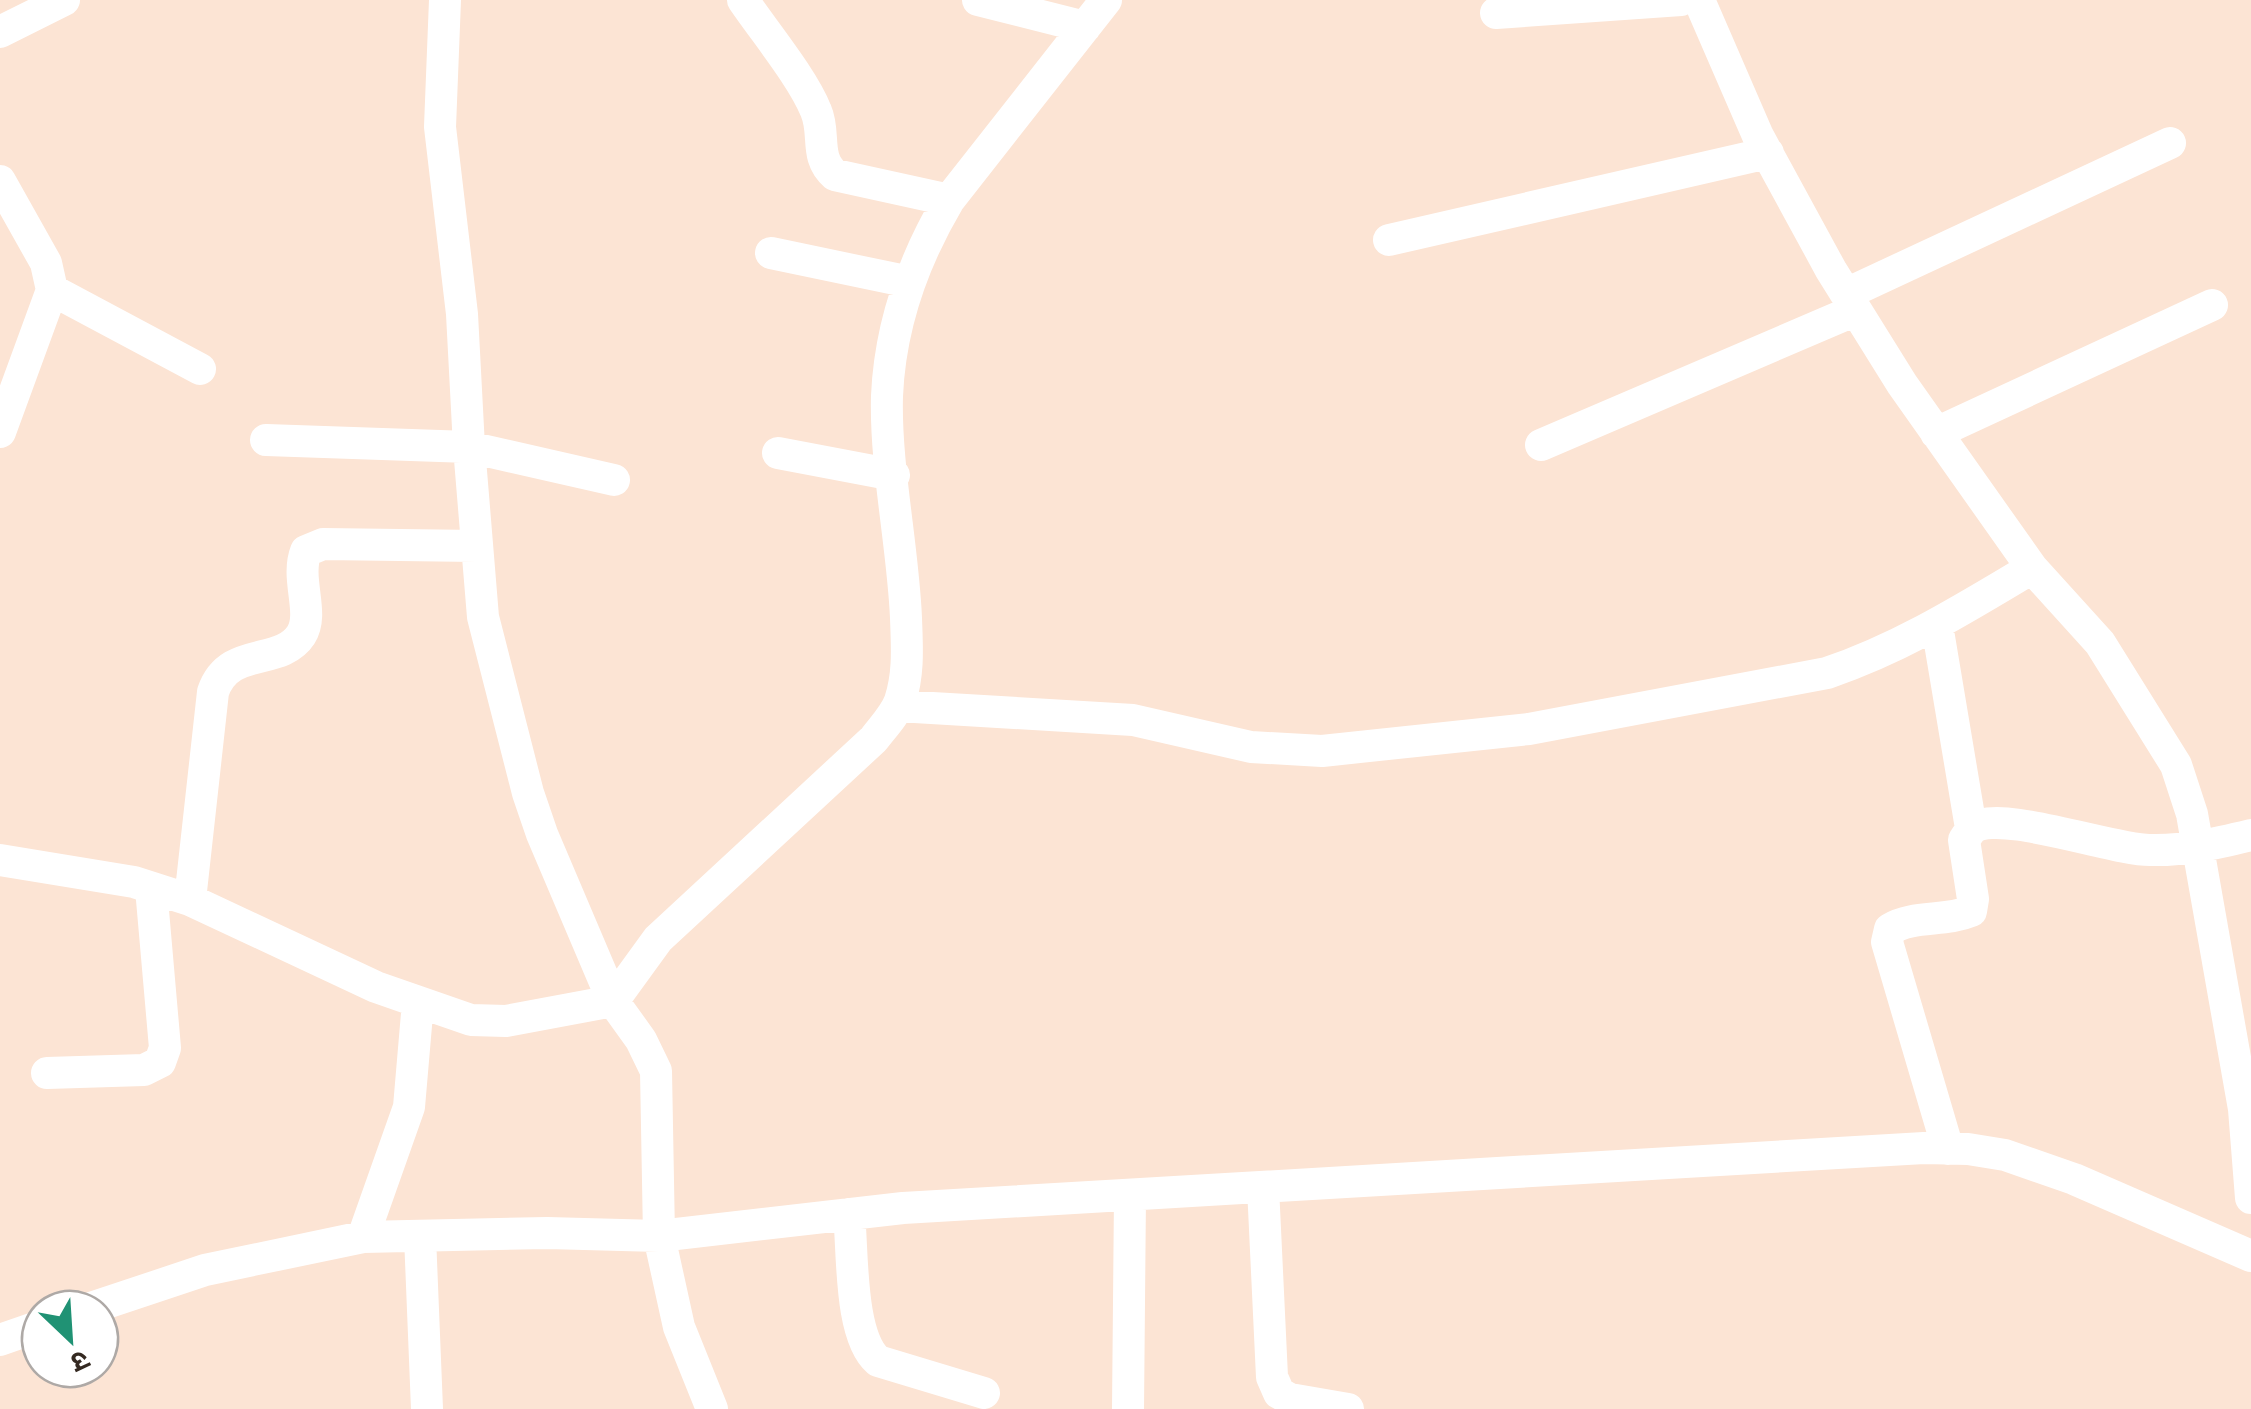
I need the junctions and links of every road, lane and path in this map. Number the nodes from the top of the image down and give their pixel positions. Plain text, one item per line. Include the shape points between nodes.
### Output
1 (445, 0) edge
2 (743, 0) edge
3 (978, 0) edge
4 (1106, 0) edge
5 (1681, 0) edge
6 (1699, 0) edge
7 (49, 4) edge
8 (1496, 12) dead end
9 (1085, 26) junction
10 (0, 32) edge
11 (2170, 143) dead end
12 (1768, 154) junction
13 (0, 181) edge
14 (949, 200) junction
15 (1389, 240) dead end
16 (771, 253) dead end
17 (910, 282) junction
18 (52, 290) junction
19 (1851, 302) junction
20 (2212, 304) dead end
21 (200, 369) dead end
22 (0, 432) edge
23 (1936, 433) junction
24 (266, 440) dead end
25 (1542, 445) dead end
26 (468, 447) junction
27 (778, 453) dead end
28 (894, 475) junction
29 (614, 480) dead end
30 (477, 546) junction
31 (2032, 568) junction
32 (1936, 625) junction
33 (898, 706) junction
34 (1971, 828) junction
35 (2251, 835) edge
36 (2198, 848) junction
37 (0, 860) edge
38 (150, 888) junction
39 (190, 900) junction
40 (612, 1001) junction
41 (418, 1002) junction
42 (47, 1073) dead end
43 (1948, 1149) junction
44 (1263, 1188) junction
45 (1130, 1195) junction
46 (2251, 1198) edge
47 (850, 1214) junction
48 (420, 1236) junction
49 (659, 1236) junction
50 (363, 1237) junction
51 (2251, 1256) edge
52 (120, 1298) edge
53 (984, 1393) dead end
54 (426, 1409) edge
55 (712, 1409) edge
56 (1128, 1409) edge
57 (1348, 1409) edge

1 - 26 street via 440,127 462,314
2 - 14 street via 814,105 825,166 835,175
3 - 9 street
4 - 9 street
5 - 8 street
6 - 12 street
7 - 10 street
9 - 14 street
11 - 19 street
12 - 15 street
12 - 19 street
13 - 18 street via 46,263
14 - 17 street
16 - 17 street
17 - 28 street via 890,357
18 - 21 street
18 - 22 street
19 - 23 street
19 - 25 street
20 - 23 street
23 - 31 street
24 - 26 street
26 - 29 street
26 - 30 street
27 - 28 street
28 - 33 street via 908,672
30 - 39 street via 323,544 306,551 300,566 303,632 292,644 218,676
30 - 40 street via 492,661 528,793
31 - 32 street
31 - 36 street via 2100,643 2158,733 2176,765
32 - 33 street via 1827,674 1529,729 1322,751 1251,747 1134,720
32 - 34 street
33 - 40 street via 874,739 658,939
34 - 36 street via 1986,823 2048,829 2116,847
34 - 43 street via 1964,840 1971,911 1901,922 1887,942
35 - 36 street
36 - 46 street via 2244,1109
37 - 38 street
38 - 39 street
38 - 42 street via 165,1048 160,1062 144,1070
39 - 41 street
40 - 41 street via 506,1021 470,1020
40 - 49 street via 656,1071
41 - 50 street via 408,1108
43 - 44 street
43 - 51 street via 2005,1155 2074,1179
44 - 45 street
44 - 57 street via 1272,1377 1290,1400
45 - 47 street
45 - 56 street
47 - 49 street
47 - 53 street via 860,1329 870,1354
48 - 49 street
48 - 50 street
48 - 54 street
49 - 55 street via 679,1327
50 - 52 street via 205,1270

